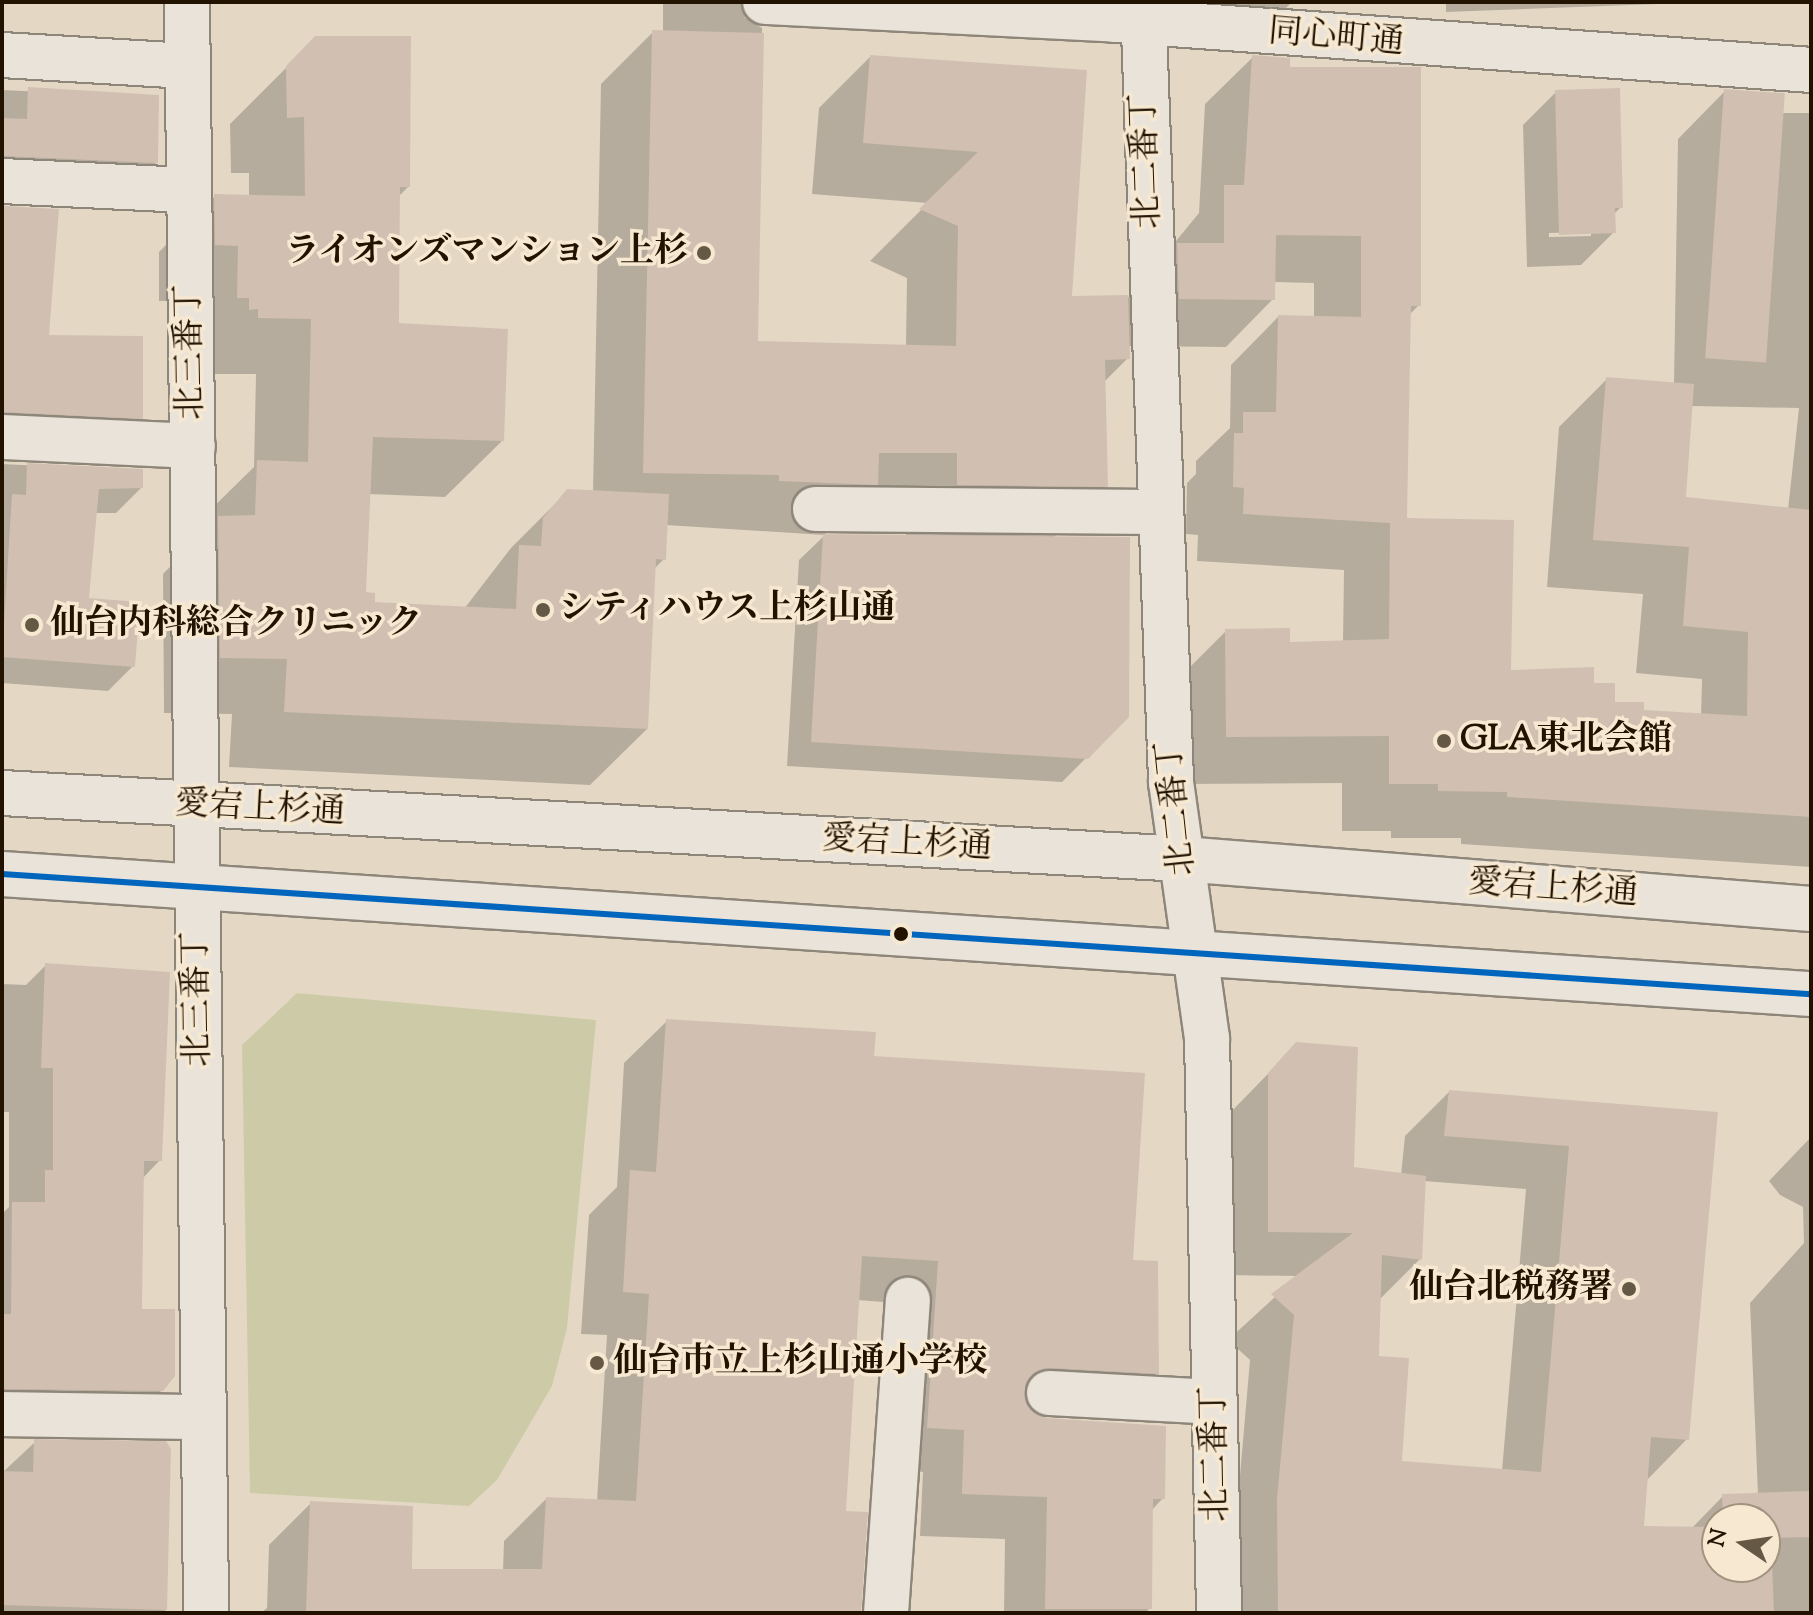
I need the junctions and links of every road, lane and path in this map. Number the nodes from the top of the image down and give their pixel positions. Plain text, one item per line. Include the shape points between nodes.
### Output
1 (187, 2) edge
2 (765, 2) edge
3 (1144, 12) edge
4 (2, 55) edge
5 (187, 66) junction
6 (1811, 70) edge
7 (2, 181) edge
8 (189, 190) junction
9 (2, 437) edge
10 (193, 446) junction
11 (815, 509) dead end
12 (1159, 512) junction
13 (2, 793) edge
14 (197, 806) junction
15 (1182, 859) junction
16 (2, 874) edge
17 (196, 885) junction
18 (1811, 909) edge
19 (1195, 951) junction
20 (1811, 994) edge
21 (908, 1300) dead end
22 (1049, 1393) dead end
23 (1214, 1402) junction
24 (2, 1414) edge
25 (202, 1417) junction
26 (206, 1613) edge
27 (886, 1613) edge
28 (1219, 1613) edge

1 - 5 street, 北三番丁
2 - 3 street, 同心町通
3 - 6 street, 同心町通
3 - 12 street, 北二番丁
4 - 5 street
5 - 8 street, 北三番丁
7 - 8 street
8 - 10 street, 北三番丁
9 - 10 street
10 - 14 street, 北三番丁
11 - 12 street
12 - 15 street, 北二番丁 via 1171,782
13 - 14 street, 愛宕上杉通
14 - 15 street, 愛宕上杉通
14 - 17 street, 北三番丁
15 - 18 street, 愛宕上杉通
15 - 19 street, 北二番丁
16 - 17 street
17 - 19 street
17 - 25 street, 北三番丁
19 - 20 street
19 - 23 street, 北二番丁 via 1207,1038
21 - 27 street
22 - 23 street
23 - 28 street, 北二番丁
24 - 25 street
25 - 26 street, 北三番丁

